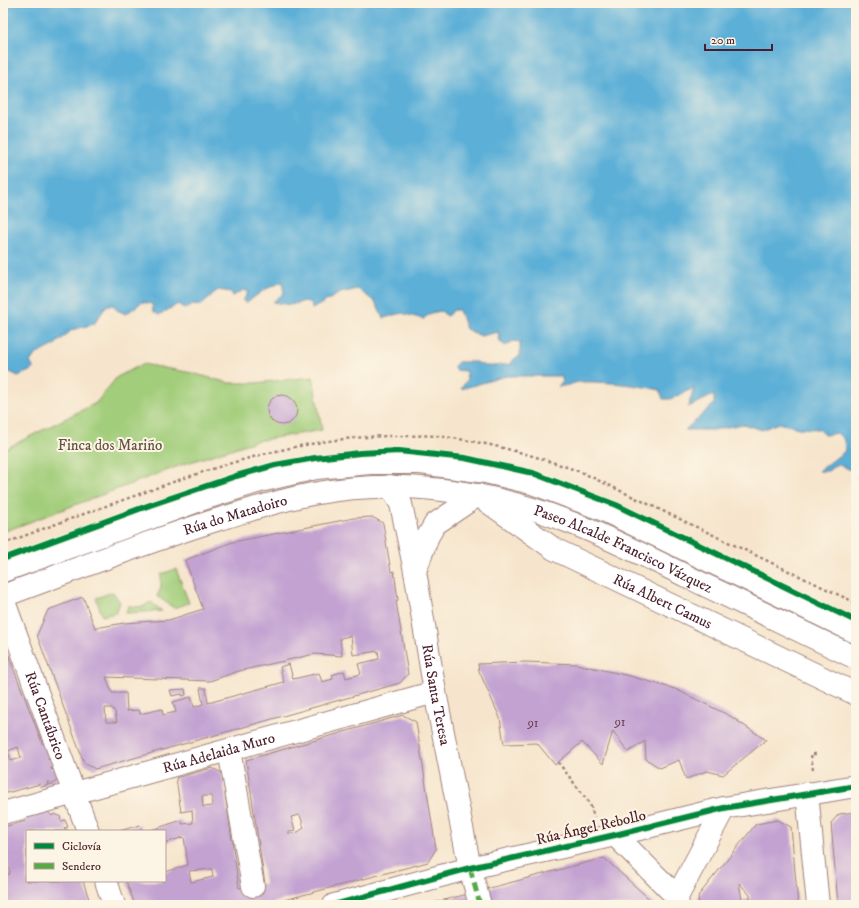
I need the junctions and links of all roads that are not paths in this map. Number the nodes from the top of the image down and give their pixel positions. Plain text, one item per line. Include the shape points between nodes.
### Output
1 (370, 463) junction
2 (390, 486) junction
3 (478, 495) junction
4 (3, 571) edge
5 (415, 571) junction
6 (3, 596) edge
7 (3, 600) edge
8 (856, 632) edge
9 (856, 658) edge
10 (435, 692) junction
11 (856, 694) edge
12 (229, 750) junction
13 (856, 786) edge
14 (74, 793) junction
15 (807, 793) junction
16 (724, 808) junction
17 (3, 813) edge
18 (88, 830) edge
19 (608, 837) junction
20 (470, 868) junction
21 (106, 882) edge
22 (253, 886) dead end
23 (677, 901) edge
24 (114, 905) edge
25 (334, 905) edge
26 (480, 905) edge
27 (818, 905) edge

1 - 2 street, Rúa Santa Teresa
1 - 4 street, Rúa do Matadoiro via 316,468 260,481
1 - 8 street, Paseo Alcalde Francisco Vázquez via 421,463 486,472 532,483 604,510
2 - 3 street, Rúa do Matadoiro
2 - 5 street, Rúa Santa Teresa via 401,504
2 - 6 street, Rúa do Matadoiro via 320,492 273,503 188,529
3 - 5 street via 435,524
3 - 9 street, Paseo Alcalde Francisco Vázquez via 525,506 565,520
3 - 11 street, Rúa Albert Camus via 554,549
5 - 10 street, Rúa Santa Teresa
7 - 14 street, Rúa Cantábrico
10 - 12 street, Rúa Adelaida Muro
10 - 20 street, Rúa Santa Teresa
12 - 14 street, Rúa Adelaida Muro
12 - 22 street
13 - 15 street, Rúa Ángel Rebollo
14 - 17 street, Rúa Adelaida Muro
14 - 18 street, Rúa Cantábrico
15 - 16 street, Rúa Ángel Rebollo
15 - 27 street
16 - 19 street, Rúa Ángel Rebollo
16 - 23 street
19 - 20 street, Rúa Ángel Rebollo
19 - 23 street, Rúa Ángel Rebollo
20 - 25 street, Rúa Ángel Rebollo
20 - 26 street, Rúa Santa Teresa
21 - 24 street

